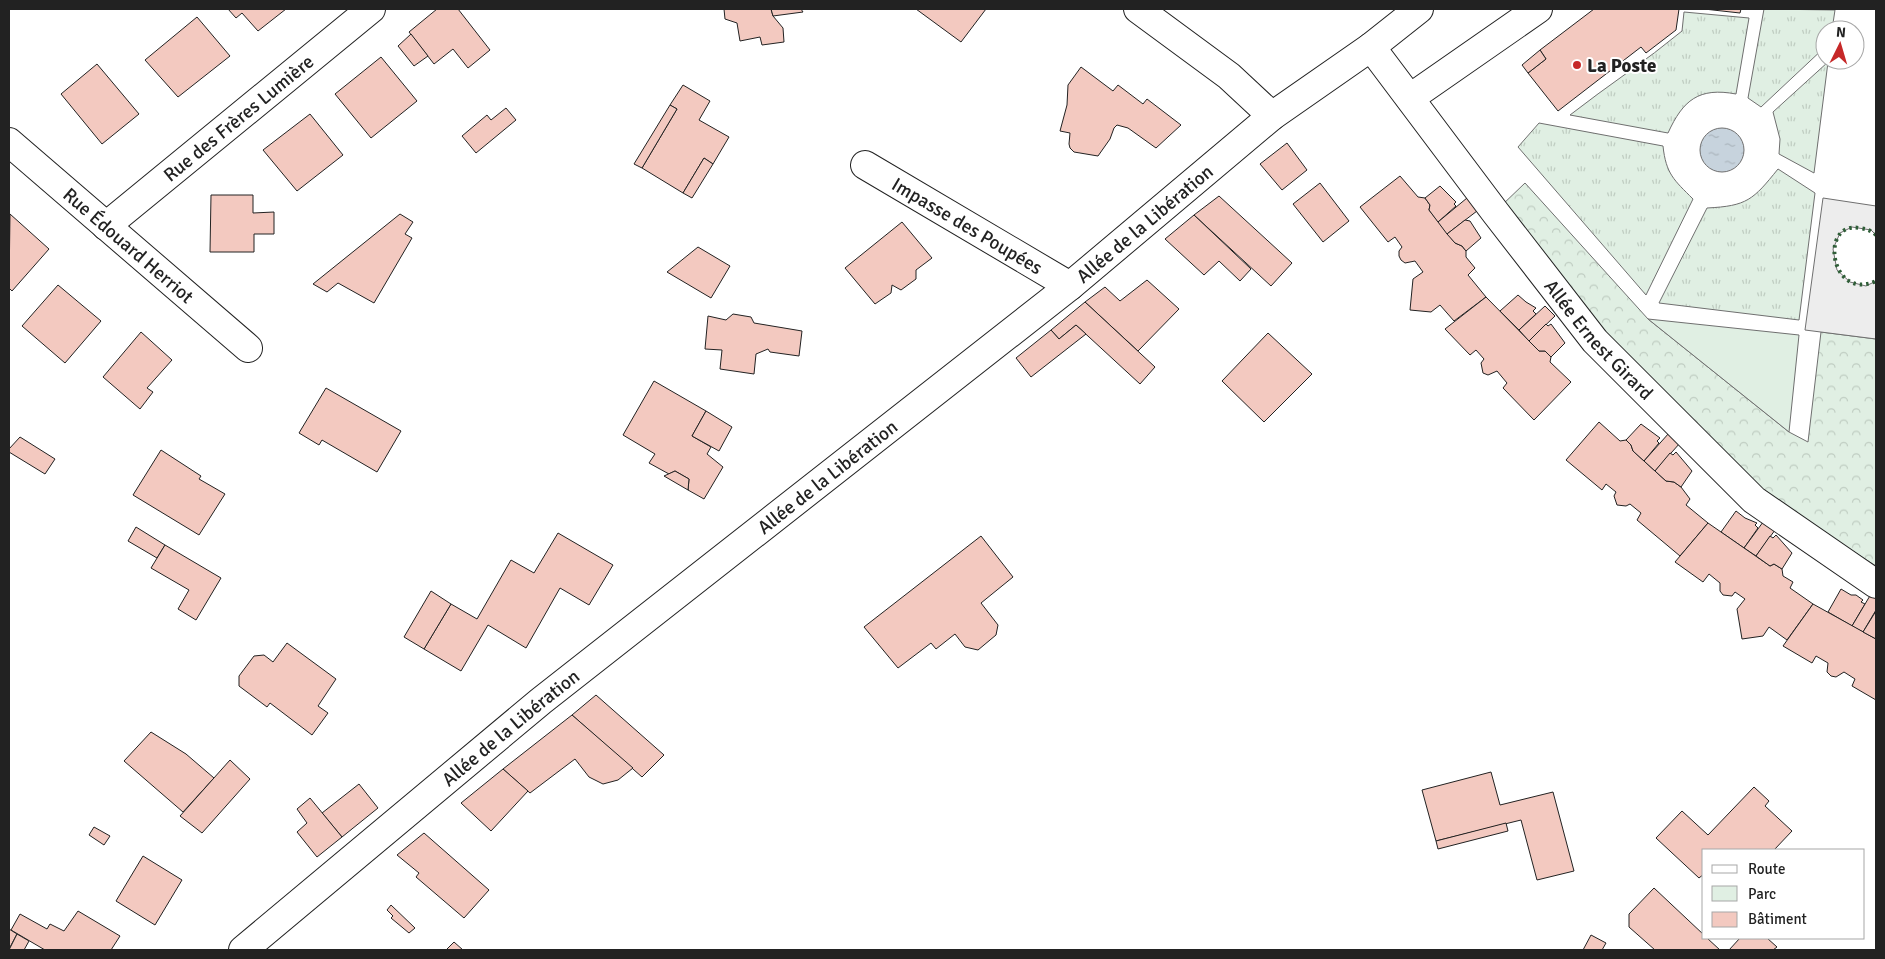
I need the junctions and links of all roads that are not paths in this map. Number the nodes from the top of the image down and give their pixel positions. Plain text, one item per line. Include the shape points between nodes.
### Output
1 (371, 9) edge
2 (1138, 9) edge
3 (1419, 9) edge
4 (1538, 9) edge
5 (1370, 47) junction
6 (1410, 98) junction
7 (1272, 116) junction
8 (9, 142) edge
9 (865, 165) dead end
10 (106, 226) junction
11 (1070, 286) junction
12 (248, 348) dead end
13 (1876, 584) edge
14 (242, 950) edge

1 - 10 street, Rue des Frères Lumière
2 - 7 street via 1229,76
3 - 5 street, Allée de la Libération
4 - 6 street
5 - 6 street, Allée Ernest Girard
5 - 7 street, Allée de la Libération
6 - 13 street, Allée Ernest Girard via 1595,341 1754,500
7 - 11 street, Allée de la Libération
8 - 10 street, Rue Édouard Herriot
9 - 11 street, Impasse des Poupées
10 - 12 street, Rue Édouard Herriot
11 - 14 street, Allée de la Libération via 541,701

